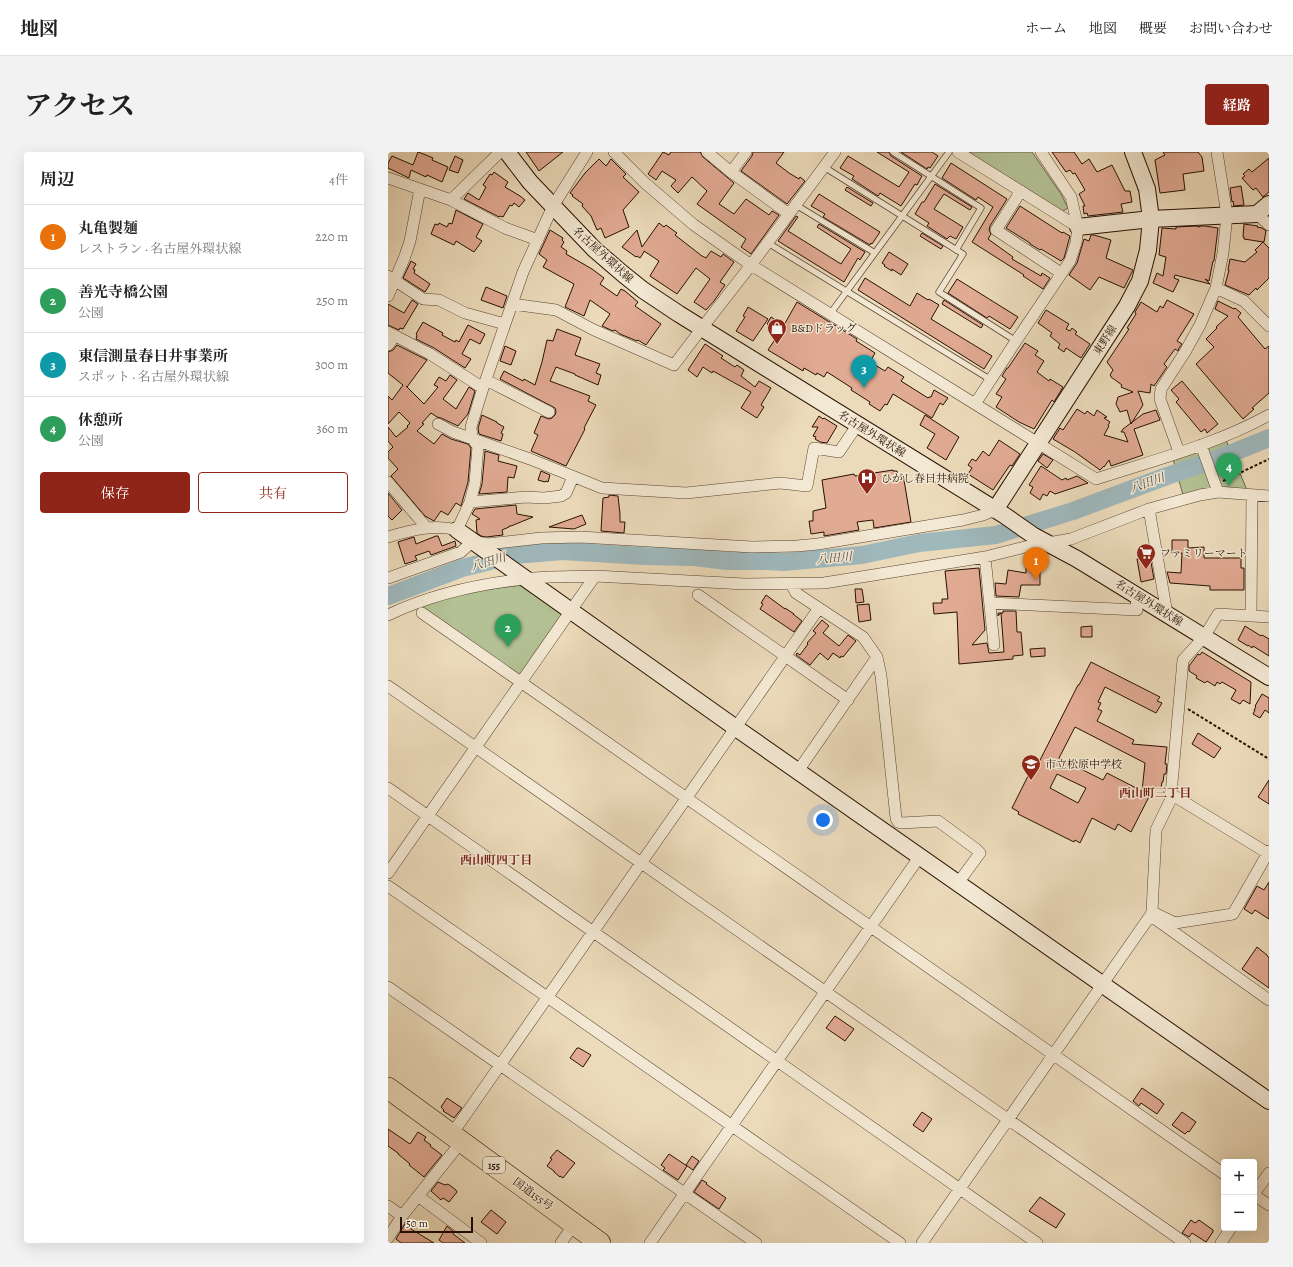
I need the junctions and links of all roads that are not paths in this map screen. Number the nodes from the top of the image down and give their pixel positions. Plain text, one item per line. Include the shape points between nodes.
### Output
1 (500, 152) edge
2 (507, 152) edge
3 (588, 152) edge
4 (614, 152) edge
5 (707, 152) edge
6 (746, 152) edge
7 (835, 152) edge
8 (893, 152) edge
9 (949, 152) edge
10 (958, 152) edge
11 (1041, 152) edge
12 (1133, 152) edge
13 (1217, 152) edge
14 (824, 168) junction
15 (731, 172) junction
16 (931, 176) junction
17 (388, 178) edge
18 (420, 190) junction
19 (1021, 191) junction
20 (451, 200) junction
21 (796, 205) junction
22 (553, 206) junction
23 (1263, 209) edge
24 (789, 214) junction
25 (1227, 214) junction
26 (902, 216) junction
27 (1151, 219) junction
28 (1269, 225) edge
29 (1078, 226) junction
30 (538, 240) junction
31 (768, 243) junction
32 (956, 250) junction
33 (875, 253) junction
34 (751, 265) junction
35 (1062, 273) junction
36 (392, 278) edge
37 (1216, 288) junction
38 (847, 291) junction
39 (388, 296) edge
40 (512, 304) junction
41 (830, 314) junction
42 (505, 324) junction
43 (1269, 326) edge
44 (702, 328) junction
45 (392, 334) edge
46 (1016, 341) junction
47 (388, 345) edge
48 (991, 380) junction
49 (484, 384) junction
50 (975, 404) junction
51 (549, 412) dead end
52 (1269, 415) edge
53 (438, 424) dead end
54 (858, 424) junction
55 (472, 439) junction
56 (1038, 444) junction
57 (1202, 447) junction
58 (1179, 452) junction
59 (573, 477) junction
60 (388, 482) edge
61 (1218, 492) junction
62 (1252, 495) junction
63 (1269, 496) edge
64 (470, 502) junction
65 (1149, 509) junction
66 (999, 512) junction
67 (426, 527) junction
68 (457, 530) junction
69 (388, 537) edge
70 (1041, 539) junction
71 (473, 541) junction
72 (985, 557) junction
73 (595, 576) junction
74 (388, 578) edge
75 (525, 579) junction
76 (791, 584) junction
77 (698, 595) dead end
78 (1136, 596) junction
79 (990, 603) junction
80 (819, 608) junction
81 (571, 612) junction
82 (422, 613) dead end
83 (1167, 614) junction
84 (388, 615) edge
85 (1251, 616) junction
86 (1269, 617) edge
87 (1204, 637) junction
88 (994, 645) dead end
89 (786, 656) junction
90 (877, 657) junction
91 (1269, 677) edge
92 (521, 682) junction
93 (388, 686) edge
94 (848, 700) junction
95 (736, 728) junction
96 (476, 746) junction
97 (798, 771) junction
98 (388, 788) edge
99 (1171, 794) junction
100 (687, 799) junction
101 (428, 816) junction
102 (1269, 853) edge
103 (920, 856) junction
104 (642, 863) junction
105 (388, 873) edge
106 (958, 883) junction
107 (388, 886) edge
108 (1151, 914) junction
109 (871, 927) junction
110 (593, 932) junction
111 (1103, 984) junction
112 (388, 987) edge
113 (826, 992) junction
114 (547, 998) junction
115 (1269, 1000) edge
116 (1053, 1055) junction
117 (777, 1061) junction
118 (500, 1066) junction
119 (388, 1088) edge
120 (1269, 1101) edge
121 (1008, 1119) junction
122 (732, 1126) junction
123 (457, 1138) junction
124 (1221, 1172) edge
125 (1269, 1173) edge
126 (960, 1189) junction
127 (1257, 1190) edge
128 (684, 1193) junction
129 (1255, 1195) edge
130 (418, 1196) junction
131 (1269, 1205) edge
132 (388, 1206) edge
133 (402, 1216) junction
134 (574, 1224) junction
135 (1229, 1231) edge
136 (388, 1238) edge
137 (481, 1243) edge
138 (561, 1243) edge
139 (600, 1243) edge
140 (650, 1243) edge
141 (756, 1243) edge
142 (900, 1243) edge
143 (922, 1243) edge
144 (1037, 1243) edge
145 (1185, 1243) edge
146 (1220, 1243) edge

1 - 20 street
2 - 22 street, 名古屋外環状線
3 - 22 street
4 - 34 street via 645,183 694,225
5 - 15 street
6 - 15 street
7 - 14 street
8 - 16 lane
9 - 16 lane
10 - 19 street
11 - 29 street via 1071,197
12 - 27 street, 東野線 via 1147,189
13 - 25 street
14 - 21 street
14 - 26 lane
15 - 24 street
16 - 26 lane
16 - 32 lane via 981,208
17 - 18 street
18 - 20 street
18 - 36 street via 405,256
19 - 29 street
19 - 35 street via 996,230
20 - 30 street via 505,228
21 - 24 street
21 - 33 lane
22 - 30 street
22 - 44 street, 名古屋外環状線 via 595,250 623,274
23 - 25 street
23 - 28 street
24 - 31 street
25 - 27 street
25 - 37 street
26 - 32 lane
26 - 33 lane
27 - 29 street
27 - 56 street, 東野線 via 1148,250 1140,281 1127,306
29 - 35 street via 1070,261
30 - 40 street
31 - 34 street
31 - 38 lane
32 - 46 lane via 963,254 939,292
33 - 38 lane
34 - 41 street
34 - 44 street
35 - 46 street
36 - 39 street
36 - 42 street via 423,298 439,300 465,313
37 - 43 street via 1244,301
37 - 58 street via 1200,325 1161,389 1160,399
38 - 41 lane
38 - 48 lane
40 - 42 street
40 - 44 street via 556,310 594,330 674,365
41 - 50 street
42 - 49 street
44 - 54 street, 名古屋外環状線
45 - 47 street
45 - 49 street
46 - 48 street
48 - 50 street
49 - 51 street
49 - 55 street via 471,427
50 - 56 street
52 - 57 street
53 - 55 street
54 - 59 street via 839,452 814,448 807,486 780,483 686,493 602,488
54 - 66 street, 名古屋外環状線
55 - 59 street
55 - 64 street via 478,446 475,483
56 - 58 street via 1096,479
56 - 66 street, 東野線
57 - 58 street
57 - 61 street
59 - 64 street via 566,493 561,496
60 - 67 street
61 - 62 street
61 - 65 street
62 - 63 street
62 - 85 street
64 - 68 street
65 - 70 street via 1071,539
65 - 83 street
66 - 70 street, 名古屋外環状線
66 - 71 street via 797,546 752,547 580,537 486,544
67 - 68 street
67 - 69 street
68 - 71 street
70 - 72 street via 1026,547
70 - 78 street, 名古屋外環状線
71 - 74 street via 461,552
71 - 75 street
72 - 76 street via 824,583
72 - 79 street
73 - 75 street
73 - 76 street
73 - 81 street
75 - 81 street
75 - 84 street via 438,596
76 - 80 street via 796,593
77 - 89 street
78 - 79 street via 1137,610
78 - 83 street, 名古屋外環状線
79 - 88 street
80 - 89 street
80 - 90 street via 863,637
81 - 92 street
81 - 95 street
82 - 92 street
83 - 87 street, 名古屋外環状線
85 - 86 street
85 - 87 street via 1218,614
87 - 91 street, 名古屋外環状線
87 - 99 street via 1183,660
89 - 94 street
89 - 95 street
90 - 94 street
90 - 106 street via 896,818 901,823 938,821 980,853
92 - 96 street
92 - 100 street
93 - 96 street
94 - 97 street
95 - 97 street
95 - 100 street
96 - 101 street
96 - 104 street
97 - 103 street
98 - 101 street
99 - 102 street
99 - 108 street via 1156,830
100 - 104 street
100 - 109 street
101 - 105 street
101 - 110 street
102 - 108 street via 1233,914 1175,923
103 - 106 street
103 - 109 street
104 - 110 street
104 - 113 street
106 - 111 street
107 - 114 street
108 - 111 street
108 - 115 street
109 - 113 street
109 - 116 street
110 - 114 street
110 - 117 street
111 - 116 street
111 - 120 street
112 - 118 street
113 - 117 street
113 - 121 street
114 - 118 street
114 - 122 street
116 - 121 street
116 - 124 street
117 - 122 street
117 - 126 street
118 - 123 street
118 - 128 street
119 - 123 highway, 国道155号 / 155
121 - 126 street
121 - 145 street
122 - 128 street
122 - 142 street
123 - 130 street
123 - 134 highway, 国道155号 / 155
125 - 127 street
126 - 143 street
126 - 144 street
128 - 140 street
128 - 141 street
129 - 131 street
130 - 133 street
130 - 137 street
132 - 133 street
133 - 136 street
134 - 138 street
134 - 139 highway, 国道155号 / 155
135 - 146 street

